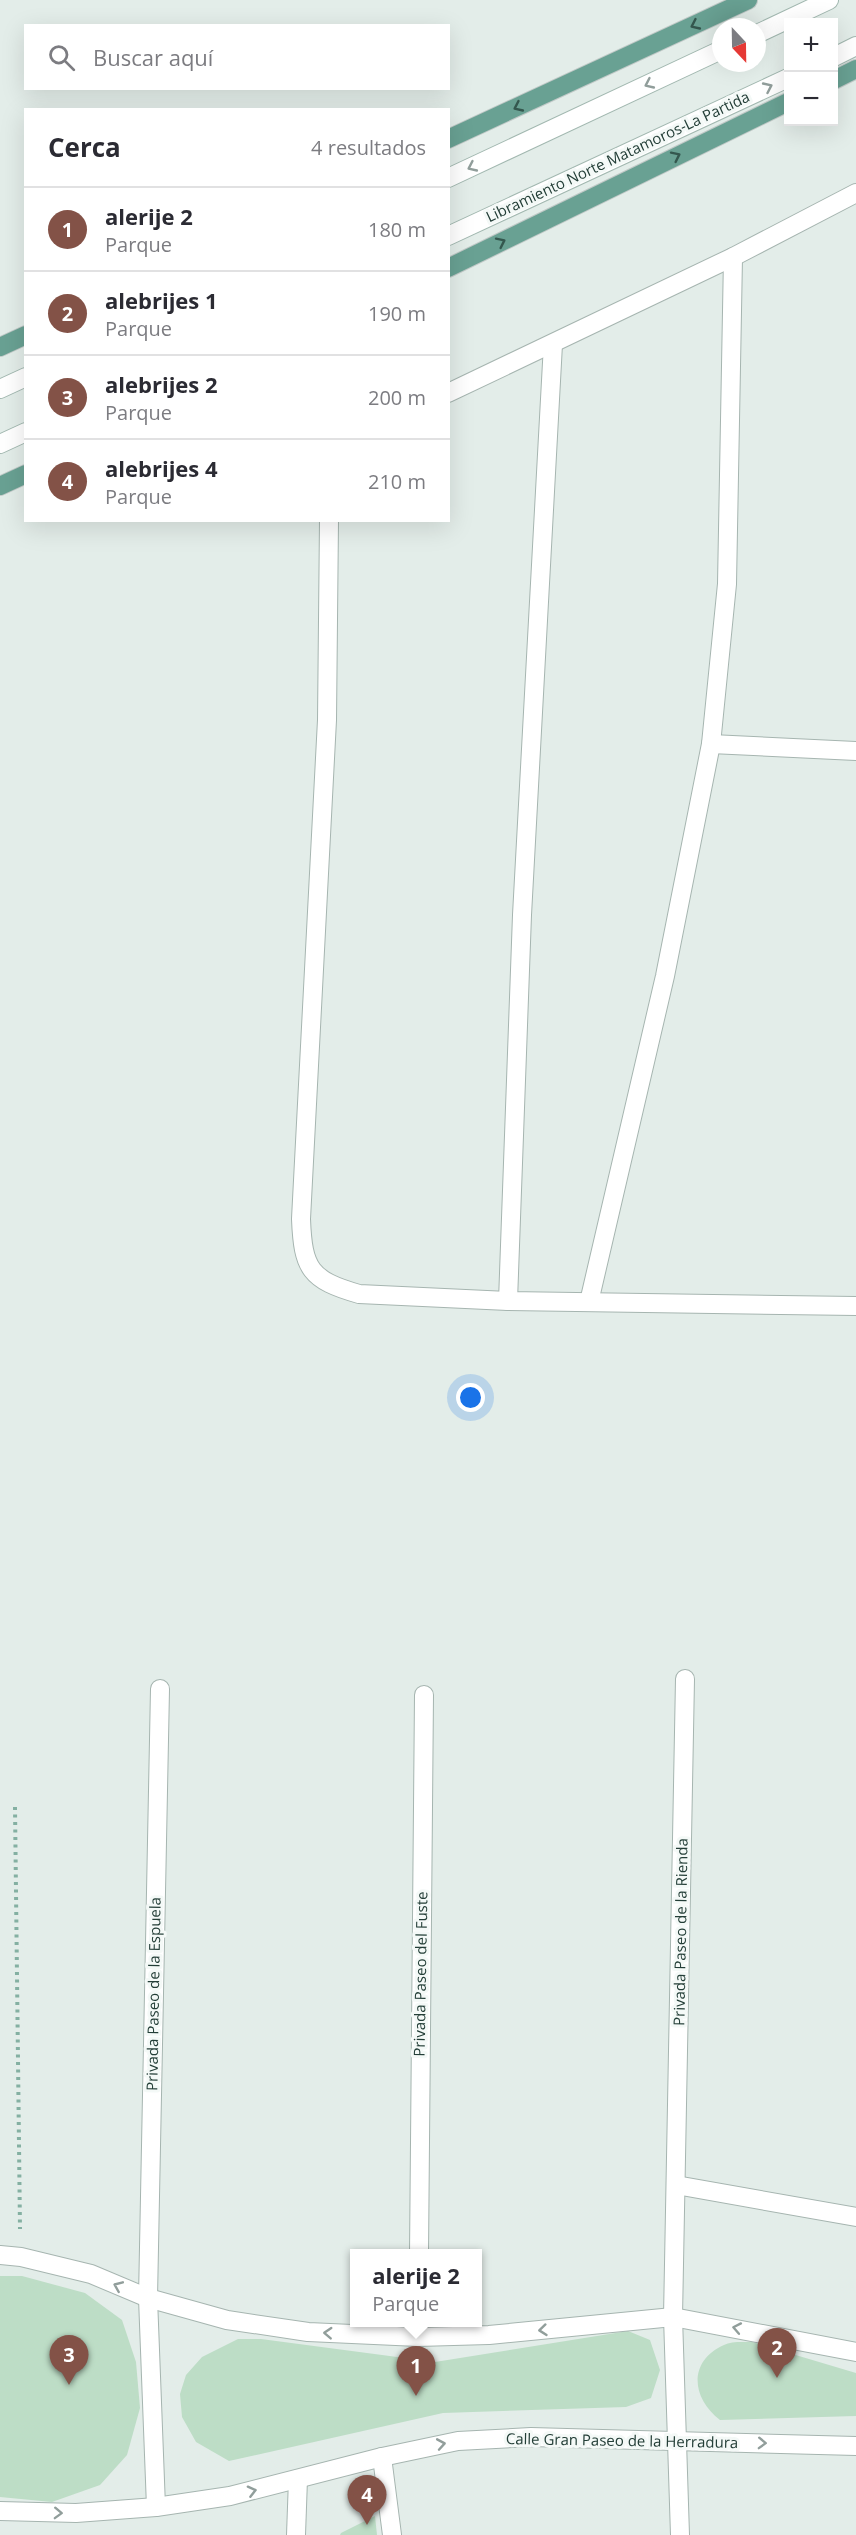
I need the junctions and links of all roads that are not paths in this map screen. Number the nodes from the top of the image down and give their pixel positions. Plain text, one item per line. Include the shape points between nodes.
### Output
1 (748, 0) edge
2 (829, 0) edge
3 (766, 30) edge
4 (856, 46) edge
5 (712, 55) edge
6 (838, 55) edge
7 (856, 69) edge
8 (838, 78) edge
9 (784, 80) edge
10 (784, 104) edge
11 (450, 138) edge
12 (450, 177) edge
13 (856, 193) edge
14 (450, 235) edge
15 (733, 257) junction
16 (450, 267) edge
17 (24, 336) edge
18 (553, 344) junction
19 (0, 347) edge
20 (24, 378) edge
21 (0, 388) edge
22 (450, 392) edge
23 (24, 433) edge
24 (0, 444) edge
25 (24, 475) edge
26 (0, 486) edge
27 (329, 522) edge
28 (711, 744) junction
29 (856, 751) edge
30 (508, 1301) junction
31 (589, 1302) junction
32 (856, 1306) edge
33 (686, 1679) dead end
34 (160, 1689) dead end
35 (424, 1695) dead end
36 (676, 2185) junction
37 (856, 2217) edge
38 (419, 2249) edge
39 (0, 2255) edge
40 (148, 2298) junction
41 (673, 2317) junction
42 (418, 2330) edge
43 (856, 2352) edge
44 (677, 2440) junction
45 (856, 2446) edge
46 (381, 2457) junction
47 (298, 2480) junction
48 (156, 2507) junction
49 (0, 2511) edge
50 (296, 2535) edge
51 (392, 2535) edge
52 (680, 2535) edge

1 -> 11 main road
2 - 3 street
4 - 6 street
5 -> 12 street
7 - 8 main road
14 -> 9 street, Libramiento Norte Matamoros-La Partida
16 -> 10 main road
13 - 15 street
15 - 18 street
15 - 28 street via 727,584
17 - 19 main road
18 - 22 street
18 - 30 street via 522,915
20 - 21 street
23 - 24 street
25 - 26 main road
27 - 30 street via 327,720 302,1244 308,1264 319,1279 337,1288 359,1294
28 - 29 street
28 - 31 street via 664,976
30 - 31 street
31 - 32 street
33 - 36 street, Privada Paseo de la Rienda
34 - 40 street, Privada Paseo de la Espuela
35 - 38 street, Privada Paseo del Fuste
36 - 37 street
36 - 41 street, Privada Paseo de la Rienda
40 -> 39 street via 91,2274
42 -> 40 street via 308,2332 227,2320
40 - 48 street, Privada Paseo de la Espuela
41 -> 42 street via 489,2335
43 -> 41 street
41 - 44 street, Privada Paseo de la Rienda
44 -> 45 street, Calle Gran Paseo de la Herradura
46 -> 44 street, Calle Gran Paseo de la Herradura via 458,2441 531,2437
44 - 52 street, Privada Paseo de la Rienda
46 - 47 street, Calle Gran Paseo de la Herradura
46 - 51 street
48 -> 47 street, Calle Gran Paseo de la Herradura via 230,2496
47 - 50 street
49 -> 48 street, Calle Gran Paseo de la Herradura via 76,2513

